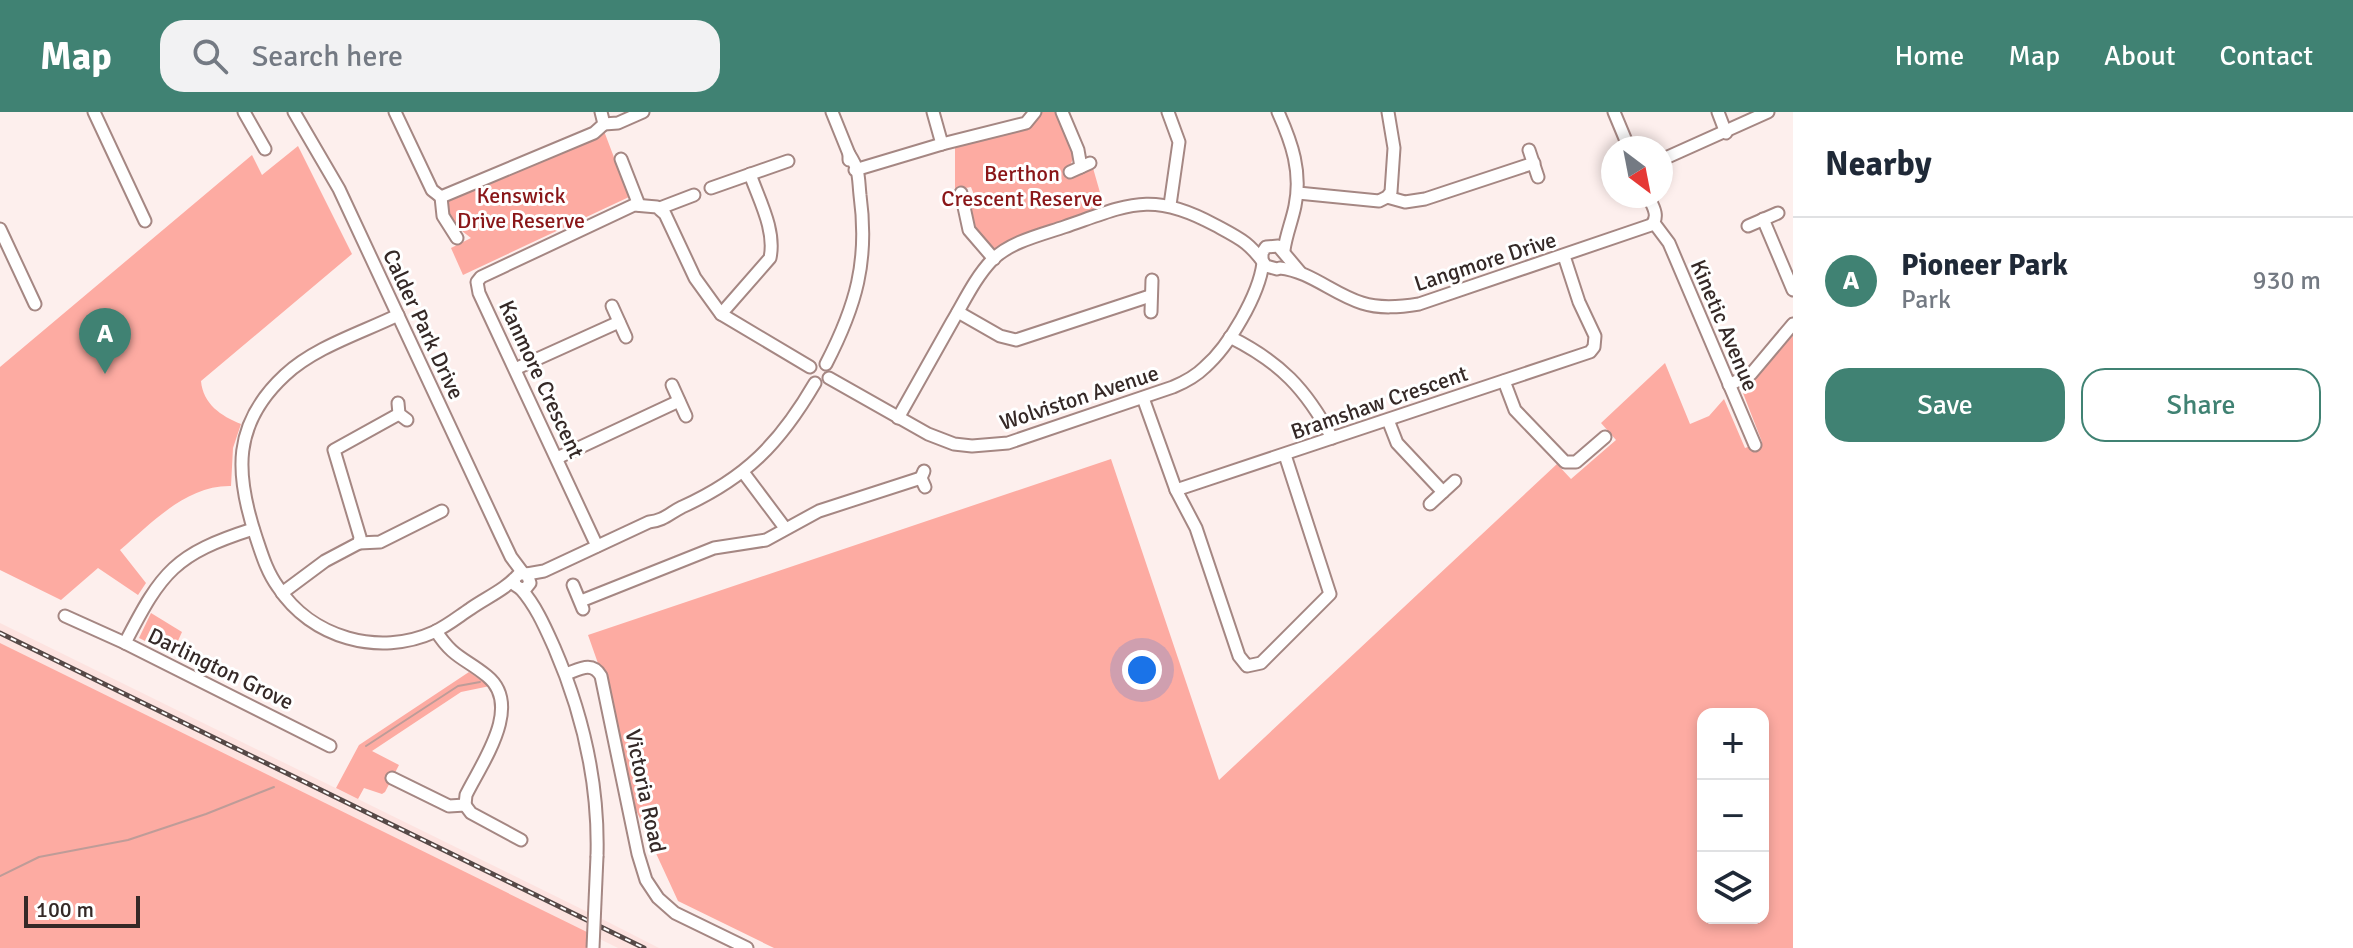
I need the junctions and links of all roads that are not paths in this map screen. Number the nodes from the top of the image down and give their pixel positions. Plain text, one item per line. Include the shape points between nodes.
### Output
1 (94, 112) edge
2 (244, 112) edge
3 (294, 112) edge
4 (395, 112) edge
5 (643, 112) edge
6 (832, 112) edge
7 (933, 112) edge
8 (1032, 112) edge
9 (1062, 112) edge
10 (1168, 112) edge
11 (1278, 112) edge
12 (1614, 112) edge
13 (1718, 112) edge
14 (1768, 112) edge
15 (1390, 116) edge
16 (603, 118) edge
17 (1726, 133) junction
18 (1624, 136) edge
19 (942, 144) junction
20 (265, 149) dead end
21 (1529, 150) dead end
22 (1673, 155) edge
23 (621, 159) dead end
24 (788, 161) dead end
25 (1534, 163) junction
26 (1080, 167) dead end
27 (857, 169) junction
28 (750, 174) junction
29 (1538, 177) dead end
30 (711, 188) dead end
31 (962, 193) dead end
32 (1298, 193) junction
33 (694, 195) dead end
34 (441, 197) junction
35 (1387, 197) junction
36 (639, 205) junction
37 (1170, 205) junction
38 (660, 208) junction
39 (1654, 208) edge
40 (1778, 213) dead end
41 (1763, 219) junction
42 (145, 221) dead end
43 (1654, 223) junction
44 (1748, 226) dead end
45 (0, 229) edge
46 (1288, 230) junction
47 (457, 238) dead end
48 (1247, 242) junction
49 (1271, 245) junction
50 (1284, 252) junction
51 (1564, 256) junction
52 (994, 259) junction
53 (1262, 262) junction
54 (1278, 268) junction
55 (1301, 272) junction
56 (1152, 280) dead end
57 (1259, 284) junction
58 (1793, 290) edge
59 (1150, 296) junction
60 (35, 304) dead end
61 (612, 306) dead end
62 (958, 312) junction
63 (1151, 312) dead end
64 (721, 314) junction
65 (398, 315) junction
66 (619, 322) junction
67 (1793, 324) edge
68 (626, 337) dead end
69 (1230, 337) junction
70 (826, 364) junction
71 (810, 367) junction
72 (515, 369) junction
73 (829, 378) junction
74 (1504, 381) junction
75 (815, 383) junction
76 (672, 385) dead end
77 (1729, 385) junction
78 (1143, 398) junction
79 (679, 401) junction
80 (401, 413) dead end
81 (686, 416) dead end
82 (898, 418) junction
83 (1388, 420) junction
84 (1605, 437) dead end
85 (1332, 438) junction
86 (1755, 445) dead end
87 (1285, 455) junction
88 (557, 458) junction
89 (743, 472) junction
90 (923, 479) dead end
91 (1455, 481) dead end
92 (1176, 490) junction
93 (1443, 492) junction
94 (1430, 504) dead end
95 (444, 509) dead end
96 (785, 528) junction
97 (253, 529) junction
98 (359, 543) junction
99 (597, 546) junction
100 (522, 581) junction
101 (573, 585) dead end
102 (282, 593) junction
103 (65, 616) dead end
104 (436, 631) junction
105 (125, 643) junction
106 (566, 674) junction
107 (330, 746) dead end
108 (392, 778) dead end
109 (465, 805) junction
110 (521, 840) dead end
111 (593, 948) edge
112 (747, 948) edge

1 - 42 street
2 - 20 street
3 - 65 street, Calder Park Drive via 339,189
4 - 34 street via 432,190
5 - 16 street via 618,123
6 - 27 street
7 - 19 street
8 - 19 street via 1014,124
9 - 26 street
10 - 37 street via 1179,142
11 - 32 street via 1294,150
12 - 18 street
13 - 17 street
14 - 17 street
15 - 35 street via 1394,148
16 - 34 street via 594,133
17 - 22 street
19 - 27 street
21 - 25 street
23 - 36 street
24 - 28 street
25 - 29 street
25 - 35 street via 1425,199 1405,202
27 - 70 street via 861,270 847,322
28 - 30 street
28 - 64 street via 773,246 770,258
31 - 52 street via 969,230
32 - 35 street via 1379,201
32 - 46 street
33 - 38 street
34 - 47 street via 443,216
36 - 38 street
36 - 72 street, Kanmore Crescent via 479,279 479,293
37 - 48 street
37 - 52 street via 1146,203 1110,211 1023,242
38 - 64 street via 695,278
39 - 43 street
40 - 41 street
41 - 44 street
41 - 58 street
43 - 51 street, Langmore Drive
43 - 77 street, Kinetic Avenue via 1669,243
45 - 60 street
46 - 49 street
46 - 50 street
48 - 49 street
48 - 53 street
49 - 50 street
49 - 53 street via 1262,253
50 - 54 street via 1286,260
50 - 55 street, Langmore Drive
51 - 55 street, Langmore Drive via 1401,307 1364,304
51 - 74 street, Bramshaw Crescent via 1595,336 1594,347
52 - 62 street
53 - 54 street
53 - 57 street, Wolviston Avenue
54 - 55 street, Langmore Drive
54 - 57 street, Wolviston Avenue
56 - 59 street
57 - 69 street, Wolviston Avenue
59 - 62 street via 1016,340
59 - 63 street
61 - 66 street
62 - 82 street
64 - 71 street
65 - 97 street via 305,359 262,402 241,455 243,495
65 - 100 street, Calder Park Drive
66 - 68 street
66 - 72 street
67 - 77 street via 1751,374
69 - 78 street, Wolviston Avenue via 1191,378
69 - 85 street via 1282,369 1317,408
70 - 71 street
70 - 73 street
71 - 75 street
72 - 88 street, Kanmore Crescent
73 - 75 street
73 - 82 street, Wolviston Avenue
74 - 83 street, Bramshaw Crescent
74 - 84 street via 1515,410 1565,462 1576,462
75 - 89 street via 784,433
76 - 79 street
77 - 86 street, Kinetic Avenue
78 - 82 street, Wolviston Avenue via 992,446 944,441
78 - 92 street
79 - 81 street
79 - 88 street
80 - 98 street via 334,450
83 - 85 street, Bramshaw Crescent
83 - 93 street via 1401,448
85 - 87 street, Bramshaw Crescent
87 - 92 street, Bramshaw Crescent
87 - 92 street via 1330,594 1255,665 1247,666 1239,656 1196,528
88 - 99 street, Kanmore Crescent
89 - 96 street
89 - 99 street via 710,494
90 - 96 street via 832,506
91 - 93 street
93 - 94 street
95 - 98 street via 380,542
96 - 101 street via 758,543 714,548 582,605
97 - 102 street
97 - 105 street, Darlington Grove via 208,544 179,562 148,598
98 - 102 street
99 - 100 street
100 - 104 street
100 - 106 street, Calder Park Drive
102 - 104 street via 313,622 354,641 390,643
103 - 105 street
104 - 109 street via 451,652 493,681 502,702 500,726
105 - 107 street, Darlington Grove
106 - 111 street, Calder Park Drive, bridge via 590,762 597,856
106 - 112 street, Victoria Road via 588,666 601,676 638,854 650,887 675,913
108 - 109 street via 449,806
109 - 110 street

